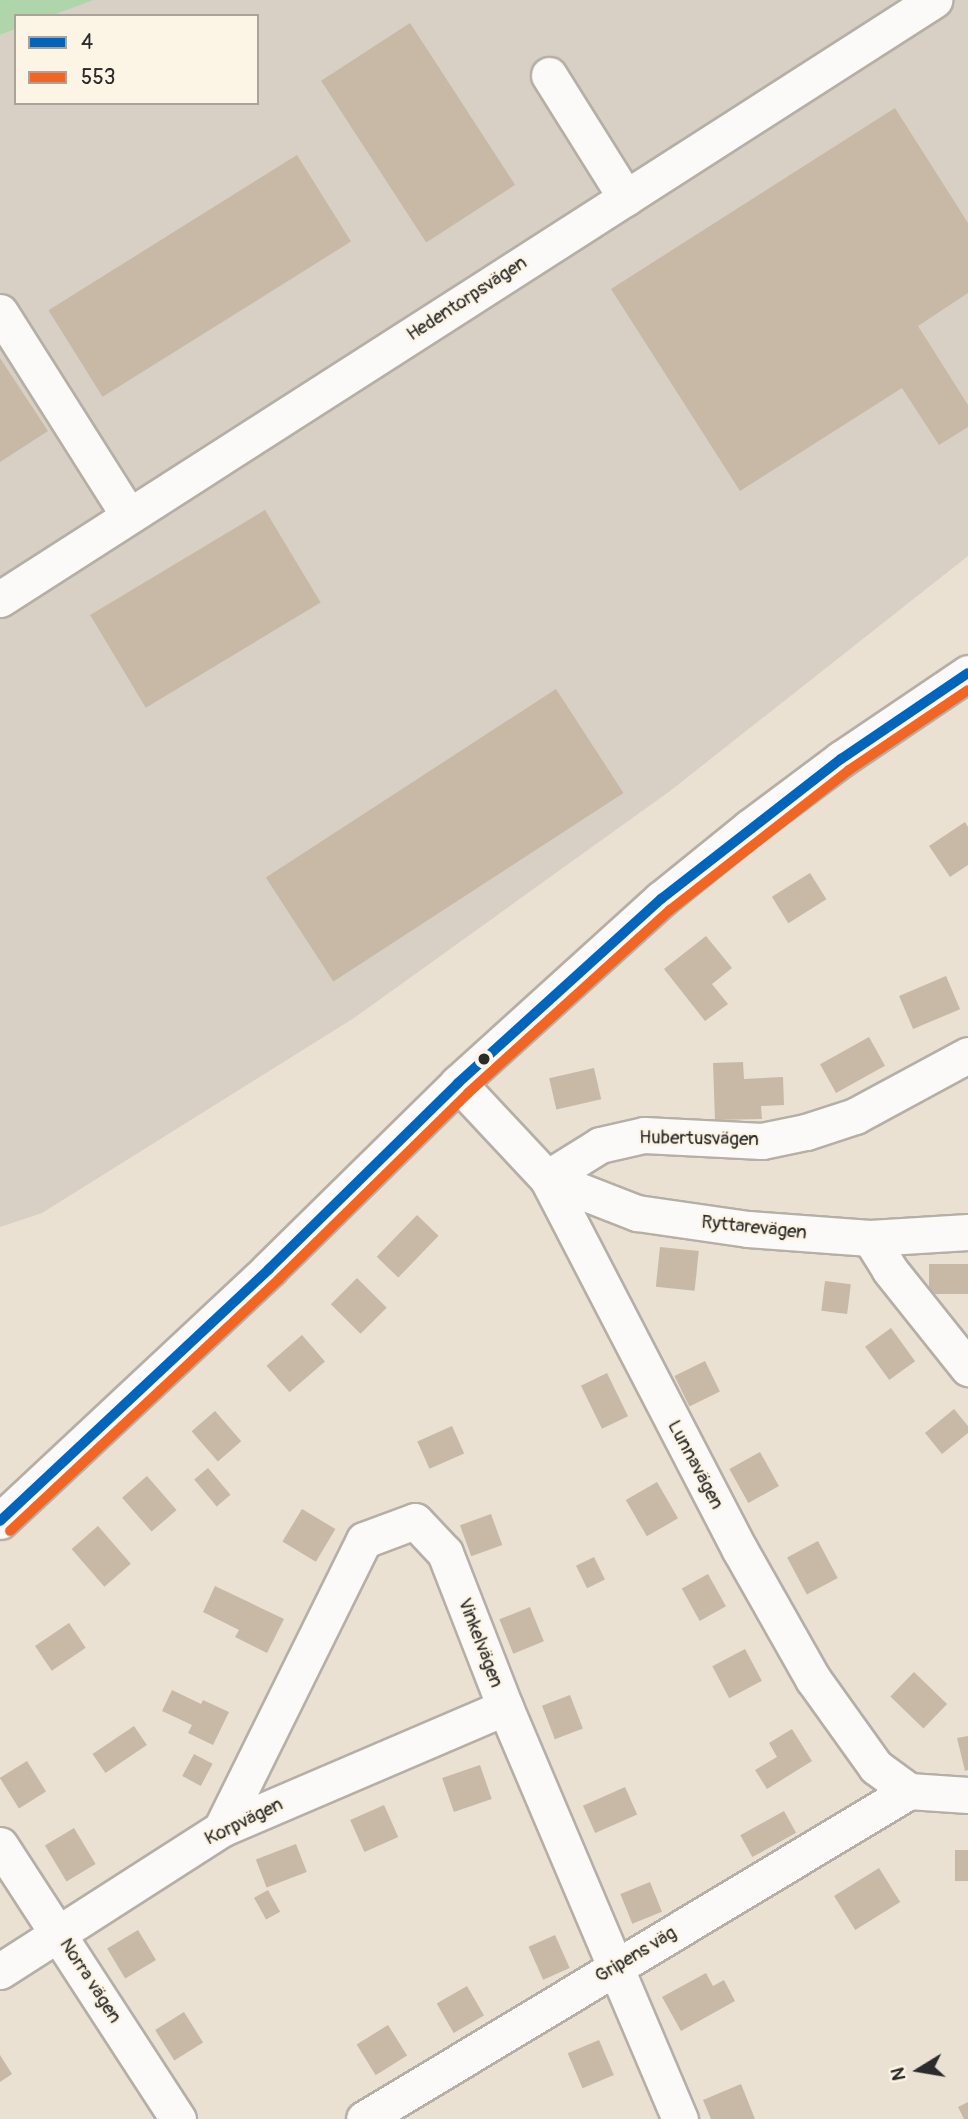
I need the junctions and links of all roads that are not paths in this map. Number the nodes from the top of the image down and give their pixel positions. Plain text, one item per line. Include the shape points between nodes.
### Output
1 (934, 0) edge
2 (549, 75) dead end
3 (626, 198) junction
4 (0, 312) edge
5 (129, 516) junction
6 (0, 599) edge
7 (968, 673) edge
8 (968, 1055) edge
9 (458, 1083) junction
10 (547, 1178) junction
11 (968, 1232) edge
12 (870, 1238) junction
13 (968, 1368) edge
14 (0, 1521) edge
15 (505, 1707) junction
16 (909, 1791) junction
17 (968, 1795) edge
18 (221, 1829) junction
19 (0, 1845) edge
20 (59, 1933) junction
21 (614, 1968) junction
22 (0, 1971) edge
23 (178, 2119) edge
24 (364, 2119) edge
25 (680, 2119) edge

1 - 3 street, Hedentorpsvägen
2 - 3 street
3 - 5 street, Hedentorpsvägen
4 - 5 street
5 - 6 street, Hedentorpsvägen
7 - 9 street via 750,827 652,908
8 - 10 street, Hubertusvägen via 855,1116 806,1132 762,1141 644,1135 600,1145
9 - 10 street, Lunnavägen
9 - 14 street via 269,1269
10 - 12 street, Ryttarevägen via 638,1213 748,1229
10 - 16 street, Lunnavägen via 740,1550 813,1679 876,1768
11 - 12 street, Ryttarevägen
12 - 13 street
15 - 18 street, Korpvägen
15 - 18 street, Vinkelvägen via 445,1553 415,1521 364,1540
15 - 21 street, Vinkelvägen
16 - 17 street
16 - 21 street, Gripens väg
18 - 20 street, Korpvägen
19 - 20 street, Norra vägen
20 - 22 street, Korpvägen
20 - 23 street, Norra vägen
21 - 24 street, Gripens väg
21 - 25 street, Vinkelvägen

